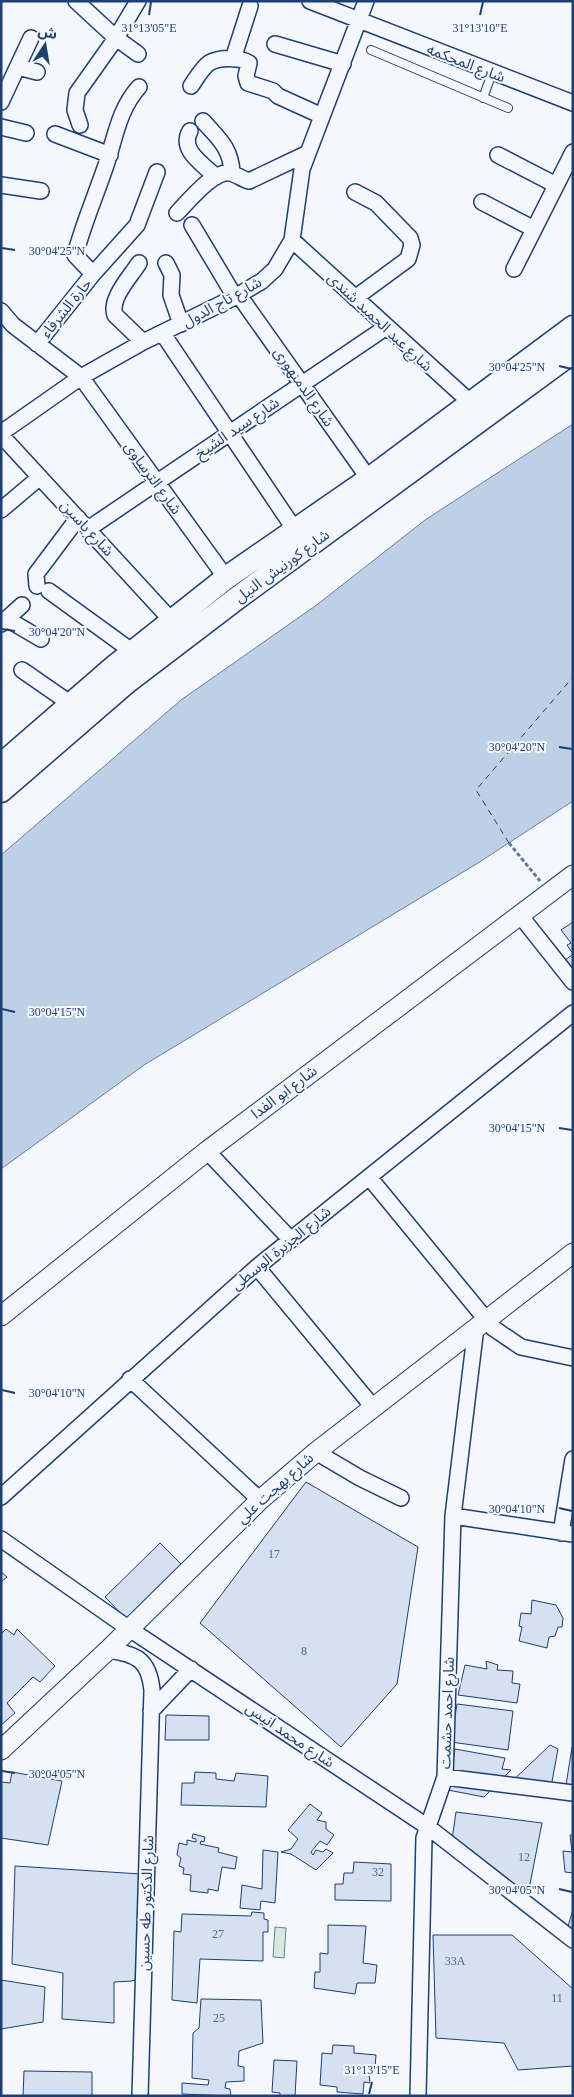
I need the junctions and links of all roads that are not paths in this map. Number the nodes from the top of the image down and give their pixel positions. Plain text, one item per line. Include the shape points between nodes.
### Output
1 (76, 1) edge
2 (138, 1) edge
3 (310, 1) edge
4 (366, 1) edge
5 (250, 6) dead end
6 (360, 22) junction
7 (31, 38) dead end
8 (116, 38) junction
9 (275, 44) dead end
10 (371, 50) dead end
11 (138, 54) dead end
12 (233, 59) junction
13 (343, 64) junction
14 (18, 66) junction
15 (37, 72) dead end
16 (492, 73) junction
17 (191, 86) dead end
18 (139, 87) dead end
19 (483, 98) junction
20 (1, 102) edge
21 (573, 103) edge
22 (508, 108) dead end
23 (322, 116) junction
24 (203, 121) dead end
25 (80, 125) dead end
26 (1, 127) edge
27 (190, 131) dead end
28 (26, 132) dead end
29 (55, 134) dead end
30 (573, 152) edge
31 (308, 153) junction
32 (498, 154) dead end
33 (110, 155) junction
34 (157, 172) dead end
35 (232, 173) junction
36 (216, 177) junction
37 (1, 185) edge
38 (556, 185) junction
39 (41, 191) dead end
40 (355, 192) dead end
41 (482, 202) dead end
42 (178, 213) dead end
43 (192, 225) dead end
44 (534, 228) junction
45 (292, 240) junction
46 (139, 263) dead end
47 (166, 264) dead end
48 (514, 269) dead end
49 (93, 274) junction
50 (237, 296) junction
51 (355, 298) junction
52 (1, 311) edge
53 (573, 315) edge
54 (180, 324) junction
55 (385, 328) junction
56 (163, 334) junction
57 (569, 338) edge
58 (143, 342) junction
59 (37, 344) junction
60 (81, 377) junction
61 (302, 384) junction
62 (470, 402) junction
63 (230, 433) junction
64 (1, 434) edge
65 (40, 477) junction
66 (369, 479) junction
67 (157, 483) junction
68 (1, 510) edge
69 (78, 518) junction
70 (88, 529) junction
71 (295, 530) junction
72 (226, 578) junction
73 (22, 605) dead end
74 (4, 621) edge
75 (172, 621) junction
76 (41, 639) dead end
77 (132, 652) junction
78 (22, 670) dead end
79 (72, 704) junction
80 (1, 765) edge
81 (1, 791) edge
82 (573, 875) edge
83 (519, 914) junction
84 (573, 982) edge
85 (573, 1013) edge
86 (207, 1151) junction
87 (369, 1177) junction
88 (291, 1240) junction
89 (573, 1253) edge
90 (256, 1267) junction
91 (1, 1316) edge
92 (481, 1324) junction
93 (573, 1358) edge
94 (130, 1379) junction
95 (373, 1407) junction
96 (316, 1452) junction
97 (573, 1459) edge
98 (1, 1497) edge
99 (401, 1498) dead end
100 (260, 1500) junction
101 (453, 1516) junction
102 (567, 1533) edge
103 (1, 1539) edge
104 (128, 1628) junction
105 (108, 1650) junction
106 (191, 1669) junction
107 (151, 1711) junction
108 (1, 1750) edge
109 (445, 1777) junction
110 (573, 1793) edge
111 (428, 1827) junction
112 (573, 1940) edge
113 (140, 2096) edge
114 (418, 2096) edge

1 - 8 street
2 - 8 street
3 - 6 street, شارع المحكمه
4 - 6 street, شارع تاج الدول
5 - 12 street
6 - 13 street, شارع تاج الدول
6 - 16 street, شارع المحكمه
7 - 14 street
8 - 11 street
8 - 25 street via 77,93 75,110
9 - 13 street
10 - 19 lane
12 - 17 street via 210,63
12 - 23 street via 249,63 248,83 274,91 278,96
13 - 23 street, شارع تاج الدول
14 - 15 street
14 - 20 street
16 - 19 lane
16 - 21 street, شارع المحكمه
18 - 33 street via 125,105
19 - 22 lane
23 - 31 street, شارع تاج الدول
24 - 35 street via 231,156
26 - 28 street
27 - 36 street via 185,140 187,148
29 - 33 street
30 - 38 street
31 - 35 street via 248,181
31 - 45 street, شارع تاج الدول via 297,196
32 - 38 street
33 - 49 street via 75,255
34 - 49 street, حارة الشرفاء via 138,225
35 - 36 street
36 - 42 street
37 - 39 street
38 - 44 street
40 - 51 street via 376,203 410,238 412,245 408,259
41 - 44 street
43 - 50 street, شارع الدمنهورى
44 - 48 street
45 - 50 street, شارع تاج الدول via 275,270
45 - 51 street, شارع عبد الحميد شندى
46 - 58 street via 114,310 115,315
47 - 54 street via 173,279 172,295
49 - 59 street, حارة الشرفاء
50 - 54 street, شارع تاج الدول
50 - 61 street, شارع الدمنهورى
51 - 55 street, شارع عبد الحميد شندى
52 - 59 street, شارع الترساوى
53 - 57 street
54 - 56 street, شارع تاج الدول
55 - 61 street, شارع سيد الشيخ
55 - 62 street, شارع عبد الحميد شندى
56 - 58 street, شارع تاج الدول
56 - 63 street
57 - 62 main road, شارع كورنيش النيل
57 - 81 main road, شارع كورنيش النيل via 128,682
58 - 60 street, شارع تاج الدول
59 - 60 street, شارع الترساوى
60 - 64 street, شارع تاج الدول
60 - 67 street, شارع الترساوى
61 - 63 street, شارع سيد الشيخ
61 - 66 street, شارع الدمنهورى
62 - 66 main road, شارع كورنيش النيل
63 - 67 street, شارع سيد الشيخ
63 - 71 street
64 - 65 street, شارع ياسين
65 - 68 street
65 - 69 street, شارع ياسين
66 - 71 main road, شارع كورنيش النيل
67 - 70 street, شارع سيد الشيخ
67 - 72 street, شارع الترساوى
69 - 70 street, شارع ياسين
69 - 77 street via 36,574 43,589
70 - 75 street, شارع ياسين
71 - 72 main road, شارع كورنيش النيل
72 - 75 main road, شارع كورنيش النيل
73 - 74 street
74 - 76 street
75 - 77 main road, شارع كورنيش النيل
77 - 79 main road, شارع كورنيش النيل
78 - 79 street
79 - 80 main road, شارع كورنيش النيل
82 - 83 street, شارع ابو الفدا
83 - 84 street
83 - 86 street, شارع ابو الفدا
85 - 87 street, شارع الجزيرة الوسطى
86 - 88 street
86 - 91 street, شارع ابو الفدا
87 - 88 street, شارع الجزيرة الوسطى
87 - 92 street
88 - 90 street, شارع الجزيرة الوسطى
89 - 92 street, شارع بهجت علي
90 - 94 street, شارع الجزيرة الوسطى
90 - 95 street
92 - 93 street via 521,1347
92 - 95 street, شارع بهجت علي
92 - 101 street, شارع احمد حشمت
94 - 98 street, شارع الجزيرة الوسطى
94 - 100 street
95 - 96 street, شارع بهجت علي
96 - 99 street
96 - 100 street, شارع بهجت علي
97 - 102 street
100 - 104 street, شارع بهجت علي
101 - 102 street
101 - 109 street, شارع احمد حشمت
103 - 104 street, شارع محمد انيس
104 - 105 street, شارع بهجت علي
104 - 106 street, شارع محمد انيس
105 - 107 street, شارع الدكتور طه حسين via 128,1653 142,1661 150,1675
105 - 108 street, شارع بهجت علي
106 - 107 street
106 - 111 street, شارع محمد انيس
107 - 113 street, شارع الدكتور طه حسين
109 - 110 street
109 - 111 street, شارع احمد حشمت
111 - 112 street, شارع محمد انيس
111 - 114 street, شارع احمد حشمت via 424,1838

